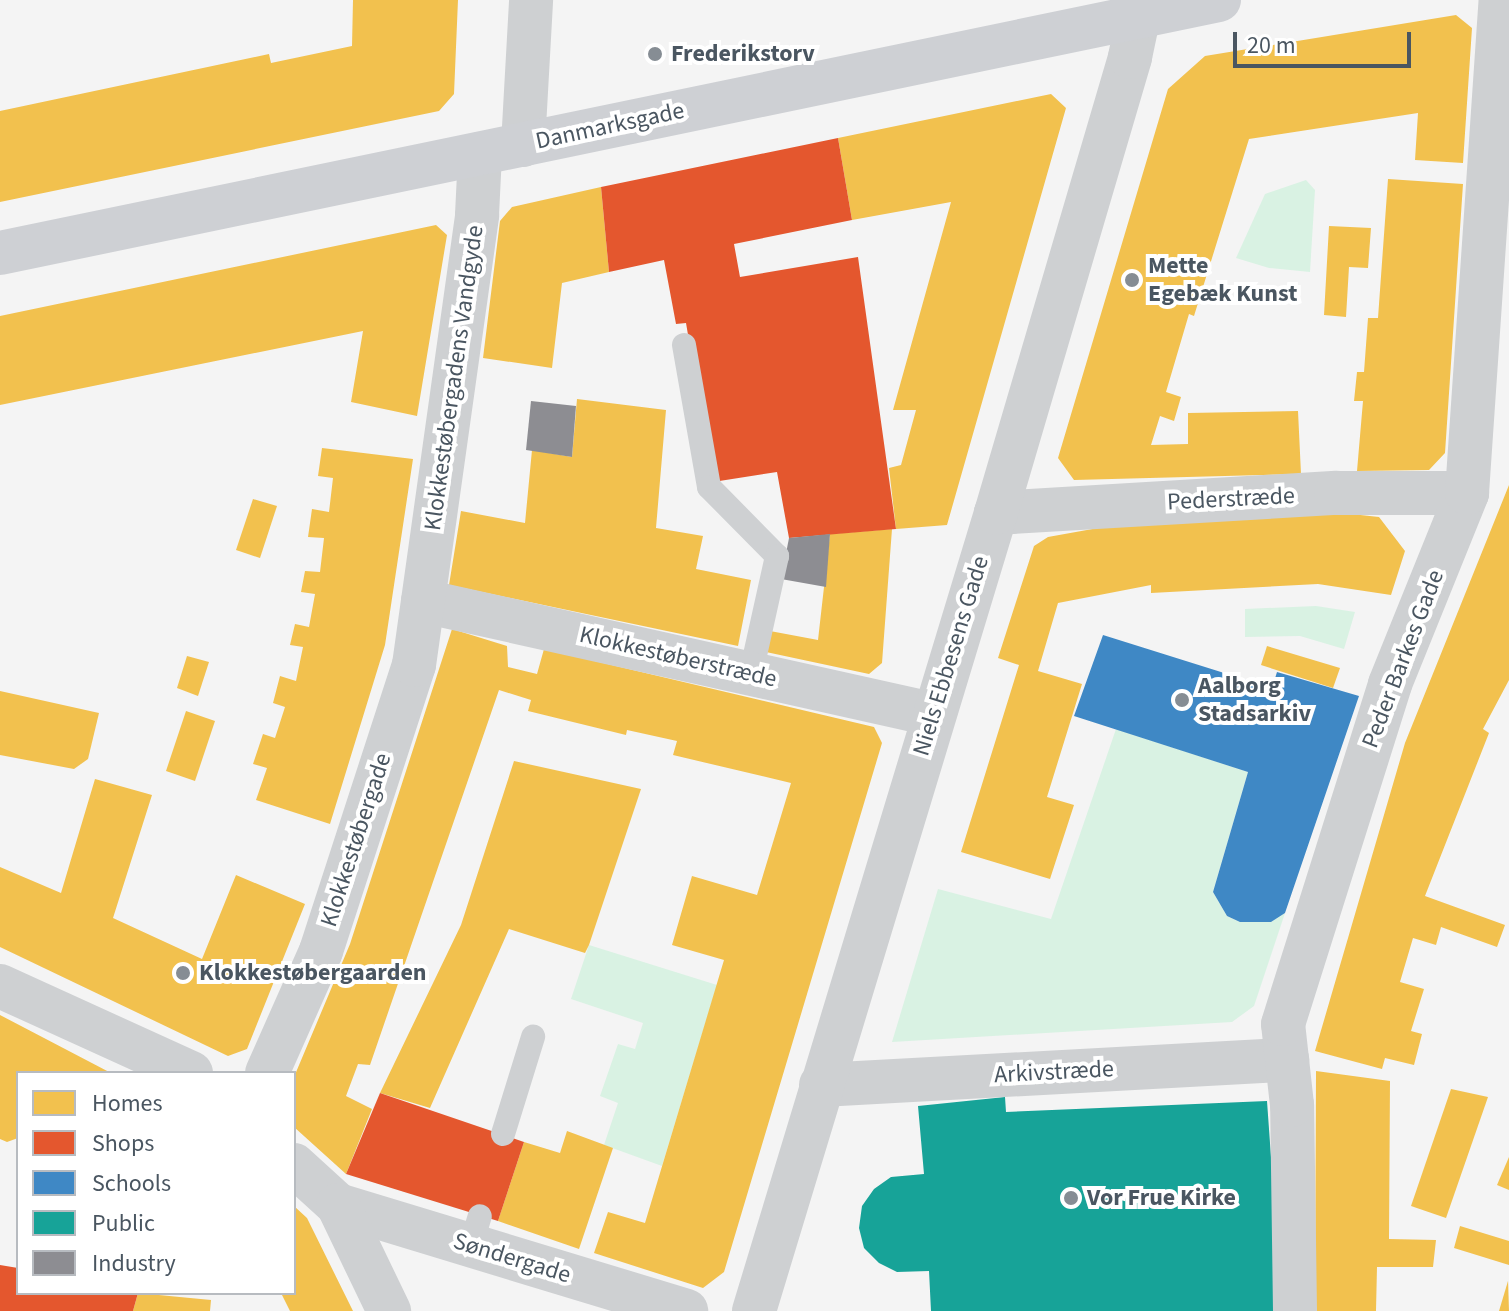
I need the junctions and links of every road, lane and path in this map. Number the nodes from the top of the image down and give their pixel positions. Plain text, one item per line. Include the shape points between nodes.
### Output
1 (531, 0) edge
2 (1219, 0) edge
3 (1501, 0) edge
4 (1142, 6) edge
5 (523, 145) junction
6 (480, 154) junction
7 (0, 253) edge
8 (684, 345) dead end
9 (1467, 493) junction
10 (996, 513) junction
11 (423, 601) junction
12 (751, 673) junction
13 (932, 714) junction
14 (0, 986) edge
15 (533, 1037) dead end
16 (1287, 1060) junction
17 (187, 1071) edge
18 (268, 1071) edge
19 (821, 1085) junction
20 (503, 1134) dead end
21 (296, 1167) edge
22 (338, 1205) junction
23 (389, 1311) edge
24 (686, 1311) edge
25 (754, 1311) edge
26 (1295, 1311) edge

1 - 5 street
2 - 4 street, Danmarksgade
3 - 9 street, Peder Barkes Gade
4 - 5 street, Danmarksgade
4 - 10 street, Niels Ebbesens Gade
5 - 6 street, Danmarksgade
6 - 7 street, Danmarksgade
6 - 11 street, Klokkestøbergadens Vandgyde via 477,215
8 - 12 lane via 709,487 777,556
9 - 10 street, Pederstræde via 1336,493
9 - 16 street, Peder Barkes Gade via 1390,684 1303,954 1283,1024
10 - 13 street, Niels Ebbesens Gade
11 - 12 street, Klokkestøberstræde
11 - 18 street, Klokkestøbergade via 414,665 321,951
12 - 13 street, Klokkestøberstræde
13 - 19 street, Niels Ebbesens Gade
14 - 17 street
15 - 20 lane
16 - 19 street, Arkivstræde
16 - 26 street, Peder Barkes Gade
19 - 25 street, Niels Ebbesens Gade
21 - 22 street, Søndergade
22 - 23 street, Søndergade
22 - 24 street, Søndergade via 476,1230

